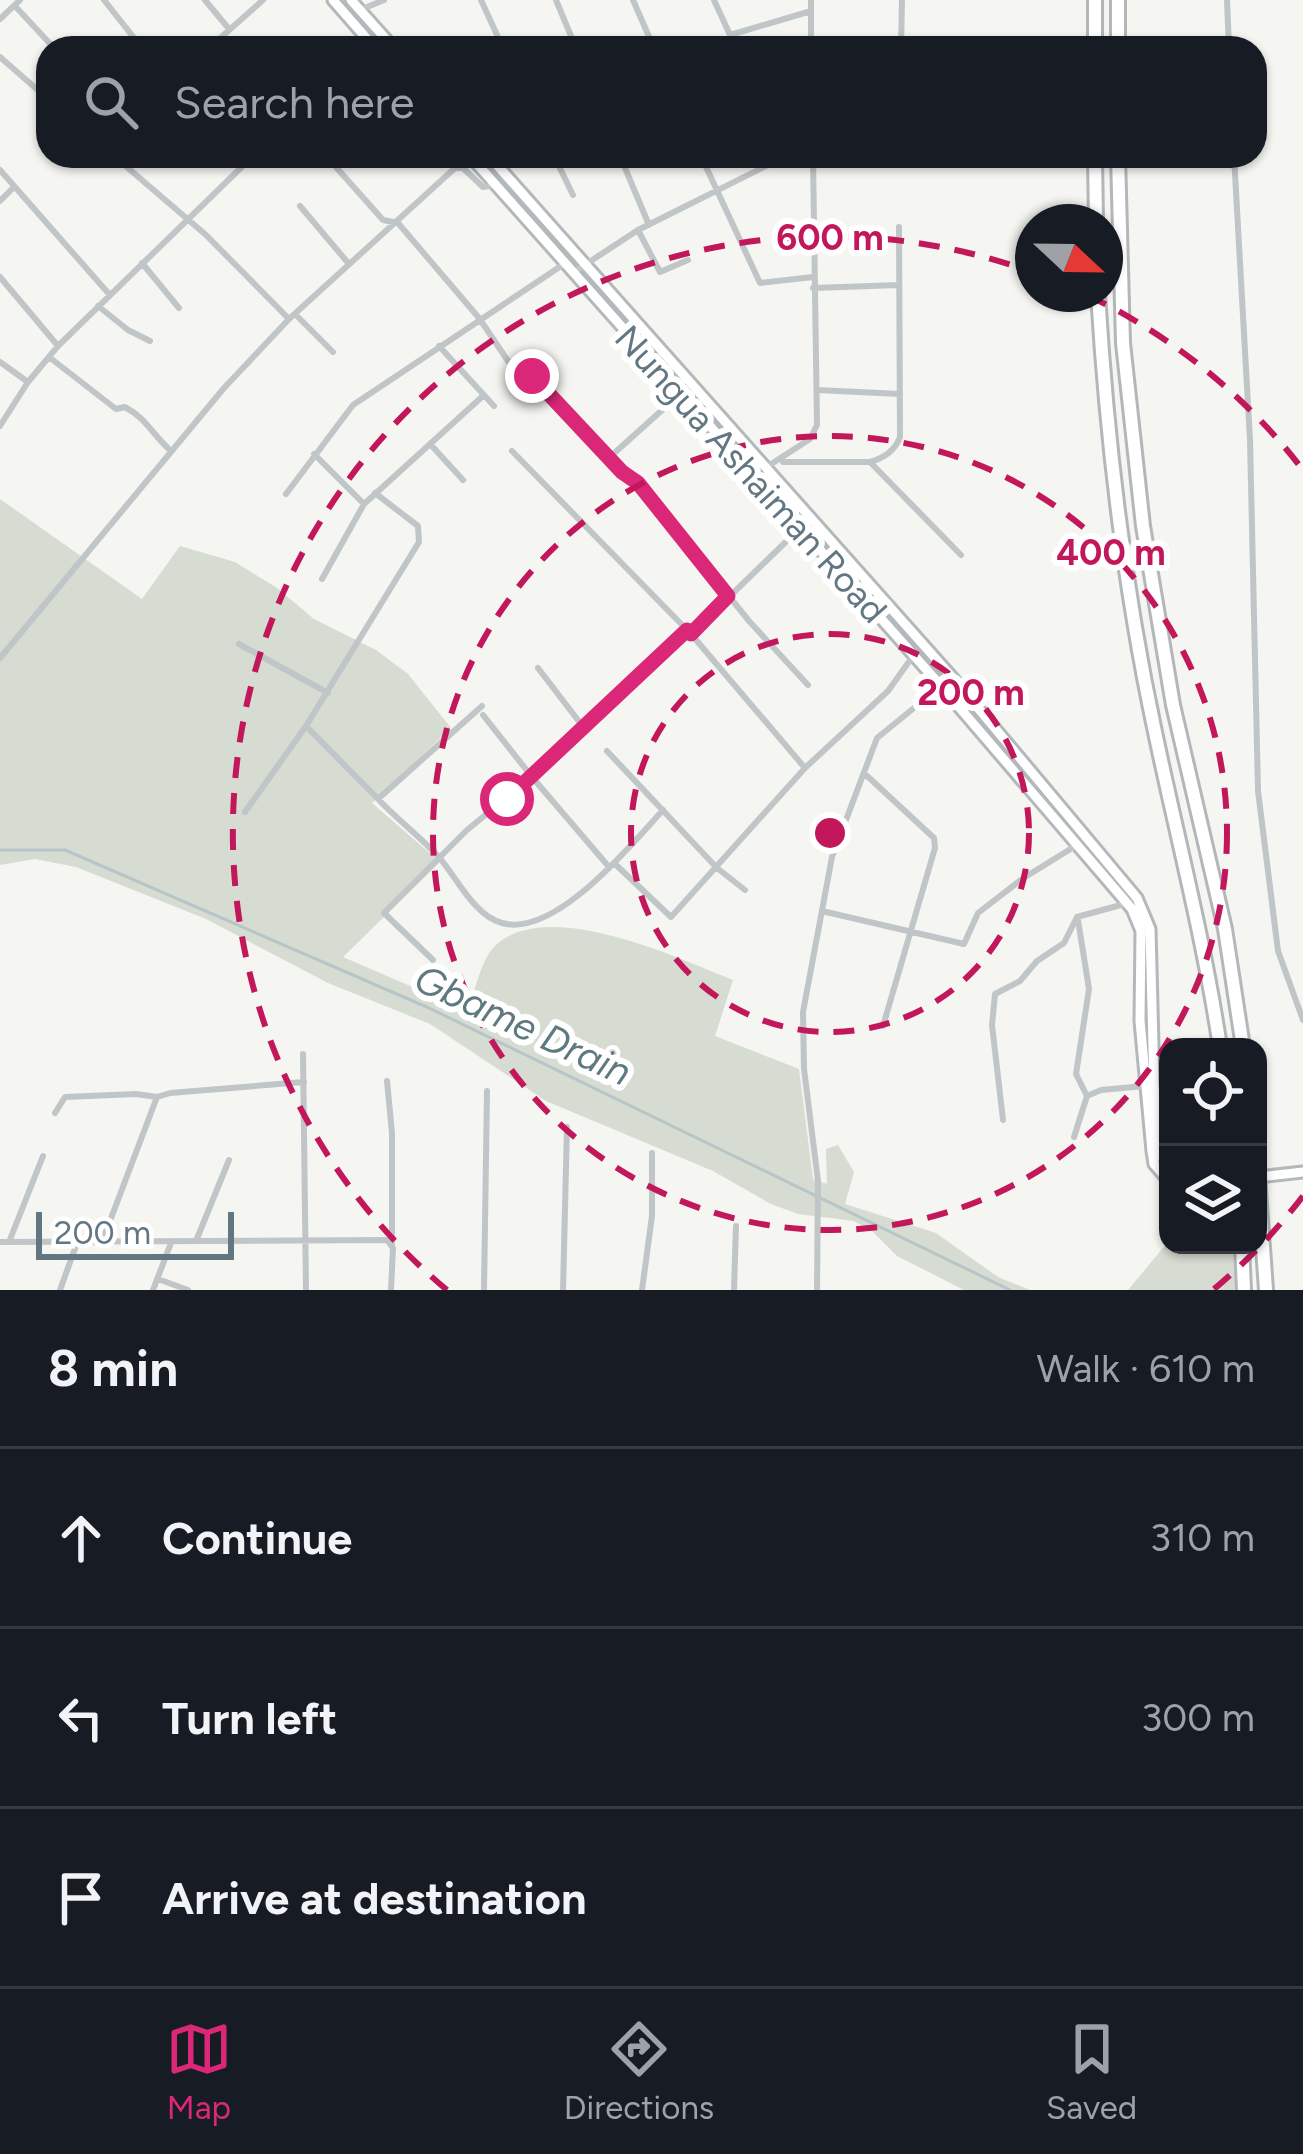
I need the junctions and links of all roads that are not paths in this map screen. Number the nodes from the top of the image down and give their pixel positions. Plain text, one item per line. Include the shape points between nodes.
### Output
1 (104, 0) edge
2 (205, 0) edge
3 (263, 0) edge
4 (332, 0) edge
5 (351, 0) edge
6 (384, 0) edge
7 (481, 0) edge
8 (556, 0) edge
9 (633, 0) edge
10 (714, 0) edge
11 (811, 0) edge
12 (902, 0) edge
13 (1095, 0) edge
14 (1118, 0) edge
15 (1227, 0) edge
16 (17, 3) edge
17 (360, 10) junction
18 (811, 11) junction
19 (0, 20) edge
20 (229, 29) junction
21 (730, 35) joint
22 (43, 36) edge
23 (132, 36) edge
24 (222, 36) edge
25 (364, 36) edge
26 (383, 36) edge
27 (498, 36) edge
28 (571, 36) edge
29 (649, 36) edge
30 (812, 36) edge
31 (901, 36) edge
32 (1095, 36) edge
33 (1118, 36) edge
34 (1228, 36) edge
35 (0, 57) edge
36 (36, 88) edge
37 (126, 168) edge
38 (241, 168) edge
39 (336, 168) edge
40 (480, 168) edge
41 (500, 168) edge
42 (560, 168) edge
43 (625, 168) edge
44 (706, 168) edge
45 (762, 168) edge
46 (813, 168) edge
47 (1095, 168) edge
48 (1118, 168) edge
49 (1235, 168) edge
50 (0, 170) edge
51 (495, 185) junction
52 (13, 188) junction
53 (716, 191) junction
54 (573, 195) dead end
55 (0, 201) edge
56 (1096, 204) edge
57 (299, 206) dead end
58 (187, 222) junction
59 (398, 223) junction
60 (649, 225) junction
61 (898, 227) dead end
62 (638, 230) junction
63 (688, 260) dead end
64 (142, 263) junction
65 (584, 263) junction
66 (349, 264) junction
67 (568, 269) junction
68 (0, 277) edge
69 (813, 277) junction
70 (899, 285) junction
71 (813, 288) junction
72 (110, 294) junction
73 (98, 306) junction
74 (179, 308) dead end
75 (1100, 312) edge
76 (292, 317) junction
77 (478, 318) junction
78 (150, 341) dead end
79 (58, 346) junction
80 (439, 346) junction
81 (332, 352) dead end
82 (49, 357) junction
83 (0, 362) edge
84 (28, 382) junction
85 (817, 390) junction
86 (680, 394) junction
87 (900, 394) junction
88 (484, 395) junction
89 (494, 406) dead end
90 (0, 426) edge
91 (430, 445) junction
92 (170, 450) junction
93 (512, 451) dead end
94 (314, 454) junction
95 (610, 457) junction
96 (780, 462) junction
97 (870, 462) junction
98 (764, 469) junction
99 (752, 476) junction
100 (463, 480) dead end
101 (375, 493) junction
102 (286, 494) dead end
103 (364, 504) junction
104 (799, 530) junction
105 (961, 555) dead end
106 (322, 579) dead end
107 (728, 596) junction
108 (689, 632) junction
109 (239, 644) dead end
110 (913, 656) junction
111 (0, 658) edge
112 (538, 668) dead end
113 (952, 677) junction
114 (808, 685) dead end
115 (940, 686) junction
116 (328, 693) junction
117 (306, 726) junction
118 (584, 728) junction
119 (607, 751) dead end
120 (805, 768) junction
121 (865, 774) junction
122 (532, 777) junction
123 (378, 799) junction
124 (663, 810) junction
125 (245, 812) dead end
126 (1077, 844) junction
127 (439, 857) junction
128 (612, 865) junction
129 (717, 868) junction
130 (745, 890) dead end
131 (1128, 903) junction
132 (822, 911) junction
133 (1077, 917) junction
134 (913, 934) junction
135 (434, 960) dead end
136 (1303, 1020) edge
137 (883, 1026) dead end
138 (1219, 1038) edge
139 (1242, 1038) edge
140 (303, 1054) dead end
141 (387, 1081) dead end
142 (304, 1082) junction
143 (1149, 1085) junction
144 (487, 1090) dead end
145 (1087, 1096) junction
146 (157, 1097) junction
147 (56, 1113) dead end
148 (1003, 1120) dead end
149 (567, 1126) dead end
150 (1074, 1137) dead end
151 (1159, 1149) edge
152 (652, 1153) dead end
153 (43, 1156) dead end
154 (229, 1160) dead end
155 (1159, 1170) edge
156 (1303, 1172) edge
157 (1267, 1176) edge
158 (736, 1226) dead end
159 (5, 1242) edge
160 (77, 1242) junction
161 (102, 1242) junction
162 (172, 1242) junction
163 (196, 1242) junction
164 (309, 1243) junction
165 (392, 1244) junction
166 (1242, 1254) edge
167 (1265, 1254) edge
168 (157, 1279) junction
169 (60, 1290) edge
170 (153, 1290) edge
171 (188, 1290) edge
172 (307, 1290) edge
173 (391, 1290) edge
174 (484, 1290) edge
175 (563, 1290) edge
176 (642, 1290) edge
177 (734, 1290) edge
178 (817, 1290) edge
179 (1244, 1290) edge
180 (1266, 1290) edge

1 - 23 street
2 - 20 street
3 - 20 street
4 - 25 main road
5 - 17 main road
6 - 17 street
7 - 27 street
8 - 28 street
9 - 29 street
10 - 21 street
11 - 18 street
12 - 31 street
13 - 32 highway
14 - 33 highway
15 - 34 street
16 - 19 street
16 - 22 street
17 - 26 main road
18 - 21 street
18 - 30 street
20 - 24 street
35 - 36 street
37 - 58 street
38 - 58 street
39 - 59 street via 383,220
40 - 51 main road, Nungua Ashaiman Road
41 - 65 main road, Nungua Ashaiman Road
42 - 54 street
43 - 60 street
44 - 53 street
45 - 53 street
46 - 69 street
47 - 56 highway
48 - 139 highway via 1123,343 1143,526
49 - 136 street via 1258,790 1278,951
50 - 52 street
51 - 59 street via 483,187 455,168
51 - 67 main road, Nungua Ashaiman Road
52 - 55 street
52 - 72 street
53 - 60 street
53 - 69 street via 760,283
57 - 66 street
58 - 64 street
58 - 76 street
59 - 66 street
59 - 77 street
60 - 62 street
61 - 70 street
62 - 63 street via 660,272
62 - 65 street
64 - 72 street
64 - 74 street
65 - 67 street
65 - 98 main road, Nungua Ashaiman Road
66 - 76 street
67 - 77 street
67 - 86 main road, Nungua Ashaiman Road
68 - 79 street
69 - 71 street
70 - 71 street
70 - 87 street
71 - 85 street
72 - 73 street
73 - 78 street
73 - 79 street
75 - 138 highway via 1118,530
76 - 81 street
76 - 92 street
77 - 80 street
77 - 95 street via 508,361 554,395
79 - 82 street
80 - 88 street
80 - 94 street via 353,405
82 - 84 street
82 - 92 street via 116,409 146,420
83 - 84 street
84 - 90 street
85 - 87 street
85 - 96 street via 813,435
86 - 95 street
86 - 99 main road, Nungua Ashaiman Road
87 - 97 street via 897,445
88 - 89 street
88 - 91 street
91 - 100 street
91 - 101 street
92 - 111 street
93 - 108 street
94 - 102 street
94 - 103 street
95 - 107 street
96 - 97 street
96 - 98 street
97 - 105 street
98 - 99 street
98 - 113 main road, Nungua Ashaiman Road
99 - 104 main road, Nungua Ashaiman Road
101 - 103 street
101 - 116 street via 418,526 419,542
103 - 106 street
104 - 107 street
104 - 110 main road, Nungua Ashaiman Road
107 - 108 street
107 - 114 street
108 - 118 street
108 - 120 street
109 - 116 street
110 - 115 main road, Nungua Ashaiman Road
110 - 120 street via 888,691
112 - 118 street
113 - 115 street
113 - 143 main road, Nungua Ashaiman Road via 1146,912
115 - 121 street via 885,728
115 - 126 main road, Nungua Ashaiman Road
116 - 117 street
117 - 123 street
117 - 125 street
118 - 122 street
119 - 124 street
120 - 129 street
121 - 132 street via 832,856
121 - 134 street via 934,838
122 - 123 street via 482,710
122 - 127 street
122 - 128 street
123 - 127 street
124 - 128 street
124 - 129 street
126 - 131 main road, Nungua Ashaiman Road
126 - 134 street via 978,914 964,944
127 - 128 street via 504,925 558,914
127 - 135 street via 384,913
128 - 129 street via 671,917
129 - 130 street
131 - 133 street
131 - 143 main road, Nungua Ashaiman Road via 1141,931
132 - 134 street
132 - 178 street via 803,1012 818,1181
133 - 145 street via 1089,989 1076,1074
133 - 148 street via 1064,943 994,998
134 - 137 street
140 - 142 street
141 - 165 street
142 - 146 street
142 - 164 street
143 - 145 street
143 - 151 main road, Nungua Ashaiman Road
143 - 155 main road, Nungua Ashaiman Road
144 - 174 street
145 - 150 street
146 - 147 street via 65,1096
146 - 161 street
149 - 175 street
152 - 176 street
153 - 159 street
154 - 163 street
156 - 157 main road
158 - 177 street
159 - 160 street
160 - 161 street
160 - 169 street
161 - 162 street
162 - 163 street
162 - 168 street
163 - 164 street
164 - 165 street
164 - 172 street
165 - 173 street
166 - 179 highway
167 - 180 highway
168 - 170 street
168 - 171 street

